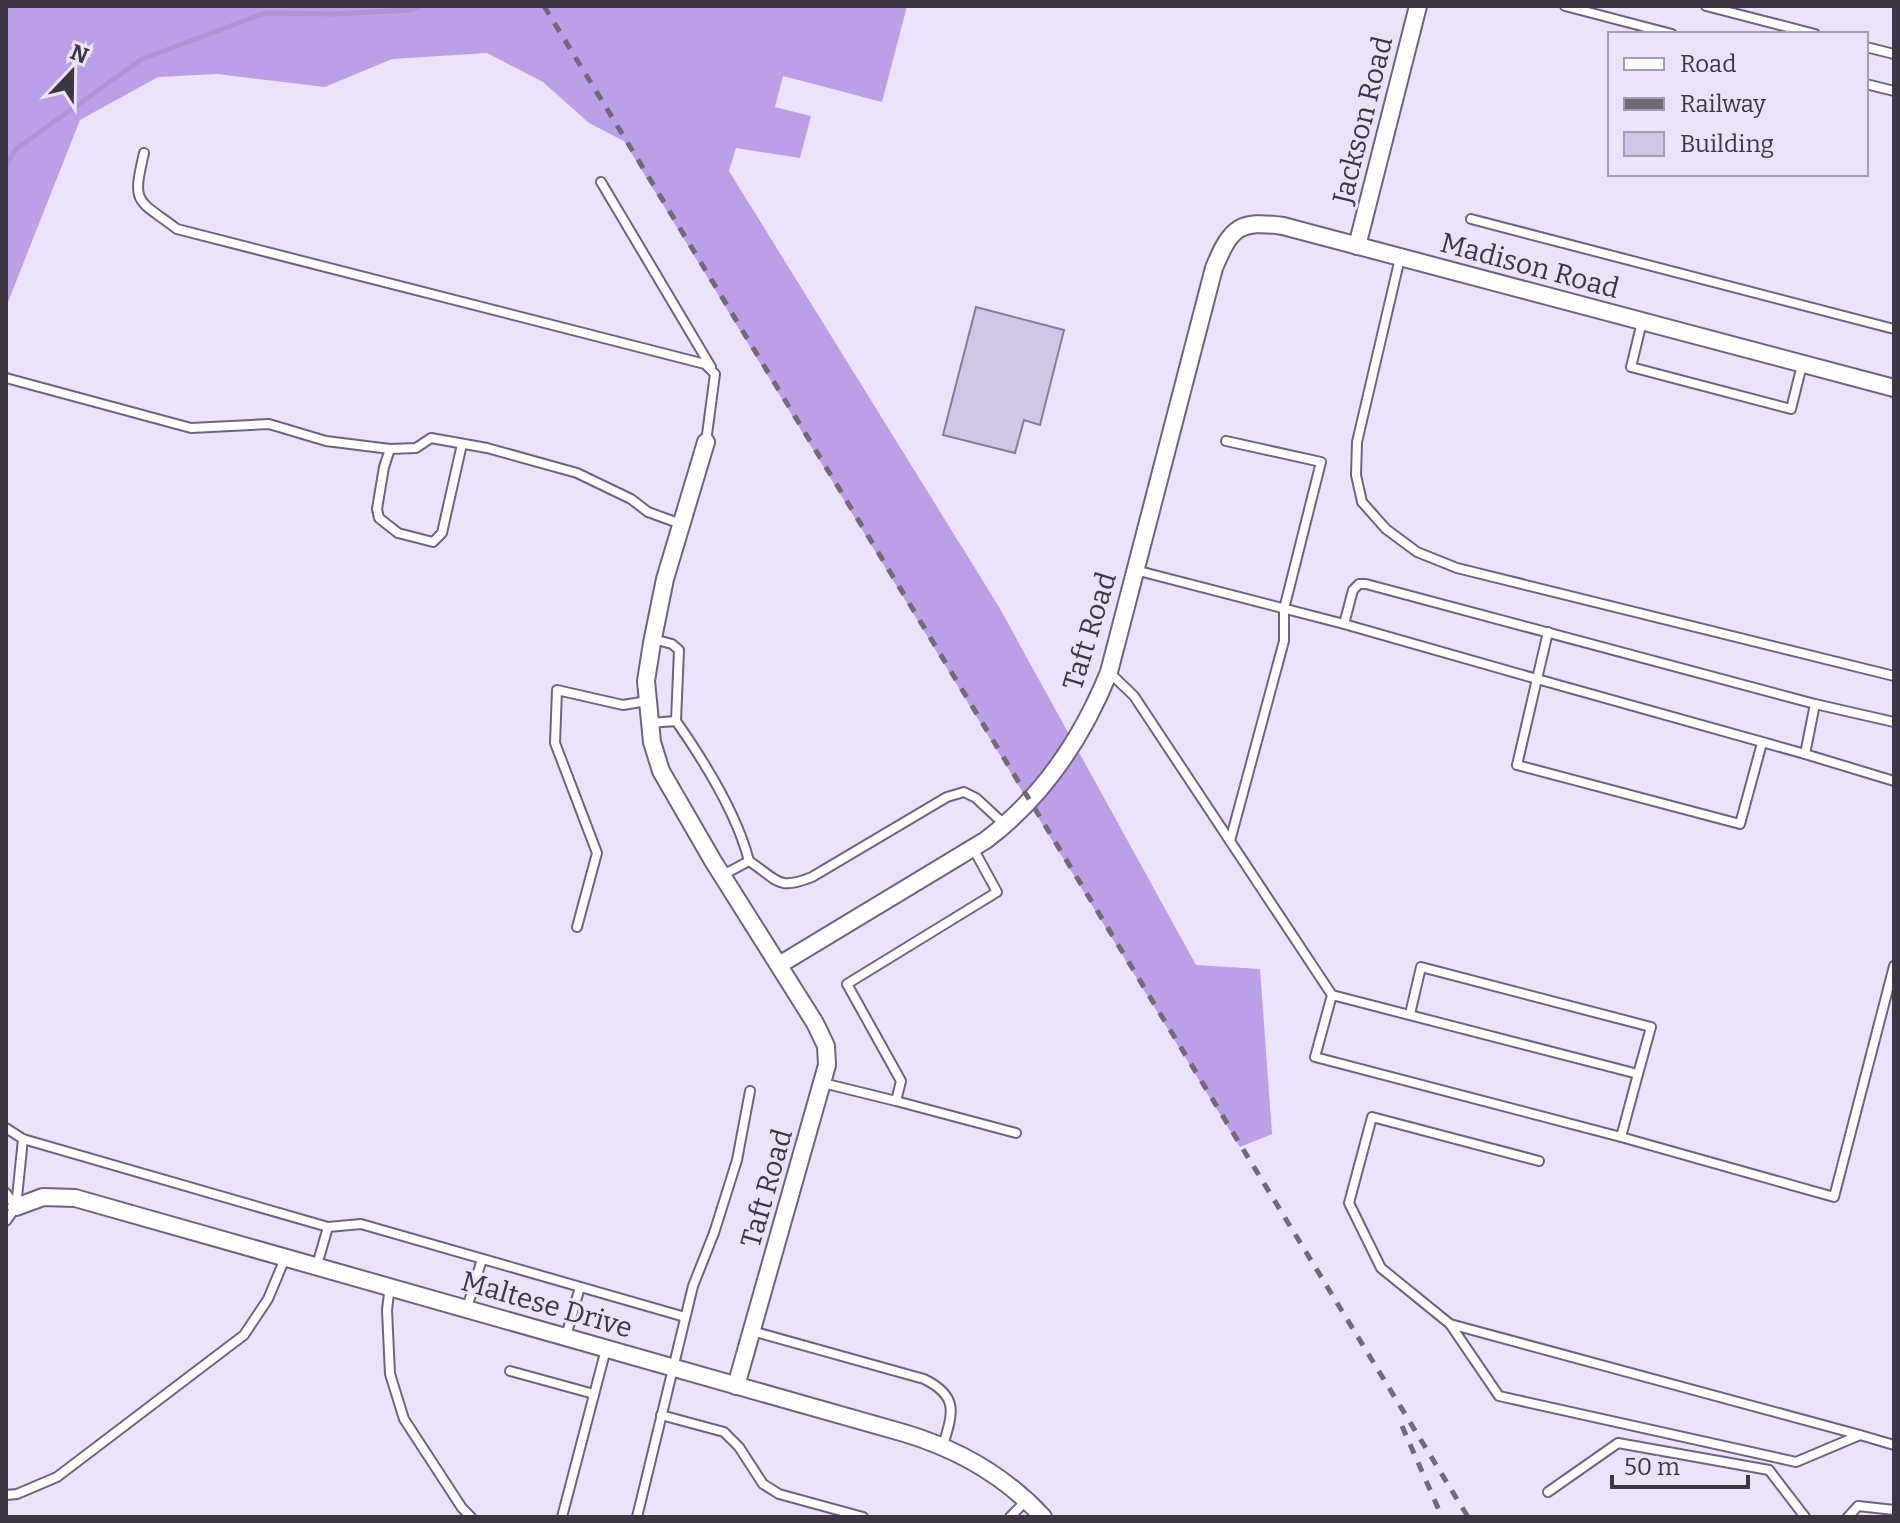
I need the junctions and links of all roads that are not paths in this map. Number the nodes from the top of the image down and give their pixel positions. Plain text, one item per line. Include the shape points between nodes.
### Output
1 (1418, 6) edge
2 (1565, 6) edge
3 (1706, 6) edge
4 (1664, 32) edge
5 (1807, 32) edge
6 (1868, 48) edge
7 (1894, 54) edge
8 (1868, 84) edge
9 (1894, 91) edge
10 (144, 153) dead end
11 (601, 182) dead end
12 (1471, 219) dead end
13 (1357, 246) junction
14 (1400, 258) junction
15 (1204, 308) joint
16 (1642, 322) junction
17 (1894, 329) edge
18 (1802, 365) junction
19 (711, 368) junction
20 (6, 378) edge
21 (1894, 388) edge
22 (1226, 441) dead end
23 (706, 442) joint
24 (462, 444) junction
25 (390, 449) junction
26 (682, 524) junction
27 (1135, 570) junction
28 (1284, 609) junction
29 (1344, 624) junction
30 (1548, 632) junction
31 (652, 639) junction
32 (1109, 672) junction
33 (1894, 676) edge
34 (1537, 679) junction
35 (647, 701) junction
36 (1815, 704) junction
37 (676, 721) junction
38 (1894, 722) edge
39 (649, 723) junction
40 (1762, 743) junction
41 (1805, 754) junction
42 (1894, 781) edge
43 (1005, 825) junction
44 (1230, 841) junction
45 (973, 848) junction
46 (749, 861) junction
47 (723, 875) junction
48 (577, 927) dead end
49 (779, 965) junction
50 (1894, 966) edge
51 (1332, 995) junction
52 (1410, 1014) junction
53 (1638, 1074) junction
54 (823, 1083) junction
55 (750, 1091) dead end
56 (896, 1101) junction
57 (6, 1128) edge
58 (1016, 1133) dead end
59 (1621, 1137) junction
60 (23, 1139) junction
61 (1539, 1161) dead end
62 (9, 1207) edge
63 (328, 1227) junction
64 (286, 1256) junction
65 (482, 1259) junction
66 (317, 1265) junction
67 (390, 1285) junction
68 (580, 1287) junction
69 (467, 1308) junction
70 (685, 1317) junction
71 (1450, 1324) junction
72 (752, 1331) junction
73 (566, 1337) junction
74 (606, 1349) junction
75 (673, 1369) junction
76 (510, 1371) dead end
77 (736, 1386) junction
78 (594, 1394) junction
79 (661, 1415) junction
80 (1860, 1435) junction
81 (943, 1445) junction
82 (1894, 1445) edge
83 (1548, 1492) dead end
84 (6, 1495) edge
85 (1026, 1501) junction
86 (1894, 1510) edge
87 (471, 1517) edge
88 (562, 1517) edge
89 (637, 1517) edge
90 (863, 1517) edge
91 (1010, 1517) edge
92 (1043, 1517) edge
93 (1805, 1517) edge
94 (1848, 1517) edge

1 - 13 street, Jackson Road
2 - 4 lane
3 - 5 lane
6 - 7 lane
8 - 9 lane
10 - 19 lane via 136,189 140,201 177,229
11 - 19 lane
12 - 17 lane
13 - 14 street, Madison Road
13 - 15 street, Madison Road via 1255,222 1236,230 1223,247
14 - 16 street, Madison Road
14 - 33 lane via 1357,442 1362,502 1386,529 1417,552 1457,568
15 - 27 street, Taft Road
16 - 18 street, Madison Road
16 - 18 lane via 1631,367 1645,371 1791,409
18 - 21 street, Madison Road
19 - 23 lane via 715,374
20 - 25 lane via 191,428 269,424 326,441
22 - 28 lane via 1321,462
23 - 26 street, Taft Road
24 - 25 lane via 431,438 416,448
24 - 25 lane via 442,533 433,542 398,533 379,518
24 - 26 lane via 577,473 648,512
26 - 31 street, Taft Road
27 - 28 lane
27 - 32 street, Taft Road
28 - 29 lane
28 - 44 lane via 1284,641
29 - 30 lane via 1353,590 1366,584
29 - 34 lane
30 - 34 lane
30 - 36 lane
31 - 35 street, Taft Road
31 - 37 lane via 679,650
32 - 43 street, Taft Road via 1063,762
32 - 44 lane via 1134,696
34 - 40 lane
34 - 40 lane via 1517,765 1740,824
35 - 39 street, Taft Road
35 - 48 lane via 623,705 557,690 555,743 597,853
36 - 38 lane
36 - 41 lane
37 - 39 lane
37 - 46 lane via 744,839
39 - 47 street, Taft Road via 661,771
40 - 41 lane
41 - 42 lane
43 - 45 street, Taft Road
43 - 46 lane via 964,792 790,886
44 - 51 lane
45 - 49 street, Taft Road
45 - 56 lane via 997,892 847,984 901,1081
46 - 47 lane
47 - 49 street, Taft Road
49 - 54 street, Taft Road via 826,1046
50 - 59 lane via 1834,1197
51 - 52 lane
51 - 59 lane via 1315,1057
52 - 53 lane
52 - 53 lane via 1421,967 1651,1027
53 - 59 lane
54 - 56 lane
54 - 72 street, Taft Road
55 - 70 lane via 737,1160
56 - 58 lane
57 - 60 lane
60 - 62 lane
60 - 63 lane
61 - 71 lane via 1372,1117 1349,1203 1381,1268
62 - 64 street, Maltese Drive via 43,1197 75,1198
63 - 65 lane via 361,1224
63 - 66 lane
64 - 66 street, Maltese Drive
64 - 84 lane via 268,1299 244,1335 57,1477
65 - 68 lane
65 - 69 lane
66 - 67 street, Maltese Drive
67 - 69 street, Maltese Drive
67 - 87 lane via 390,1374 404,1419
68 - 70 lane
68 - 73 lane
69 - 73 street, Maltese Drive
70 - 75 lane
71 - 80 lane
71 - 80 lane via 1499,1396 1796,1462
72 - 77 street, Taft Road
72 - 81 lane via 940,1387 953,1414
73 - 74 street, Maltese Drive
74 - 75 street, Maltese Drive
74 - 78 lane
75 - 77 street, Maltese Drive
75 - 79 lane
76 - 78 lane
77 - 81 street, Maltese Drive
78 - 88 lane
79 - 89 lane
79 - 90 lane via 724,1432 763,1484 779,1494
80 - 82 lane
81 - 85 street, Maltese Drive
83 - 93 lane via 1618,1443 1769,1470
85 - 91 lane
85 - 92 street, Maltese Drive
86 - 94 lane via 1858,1506

